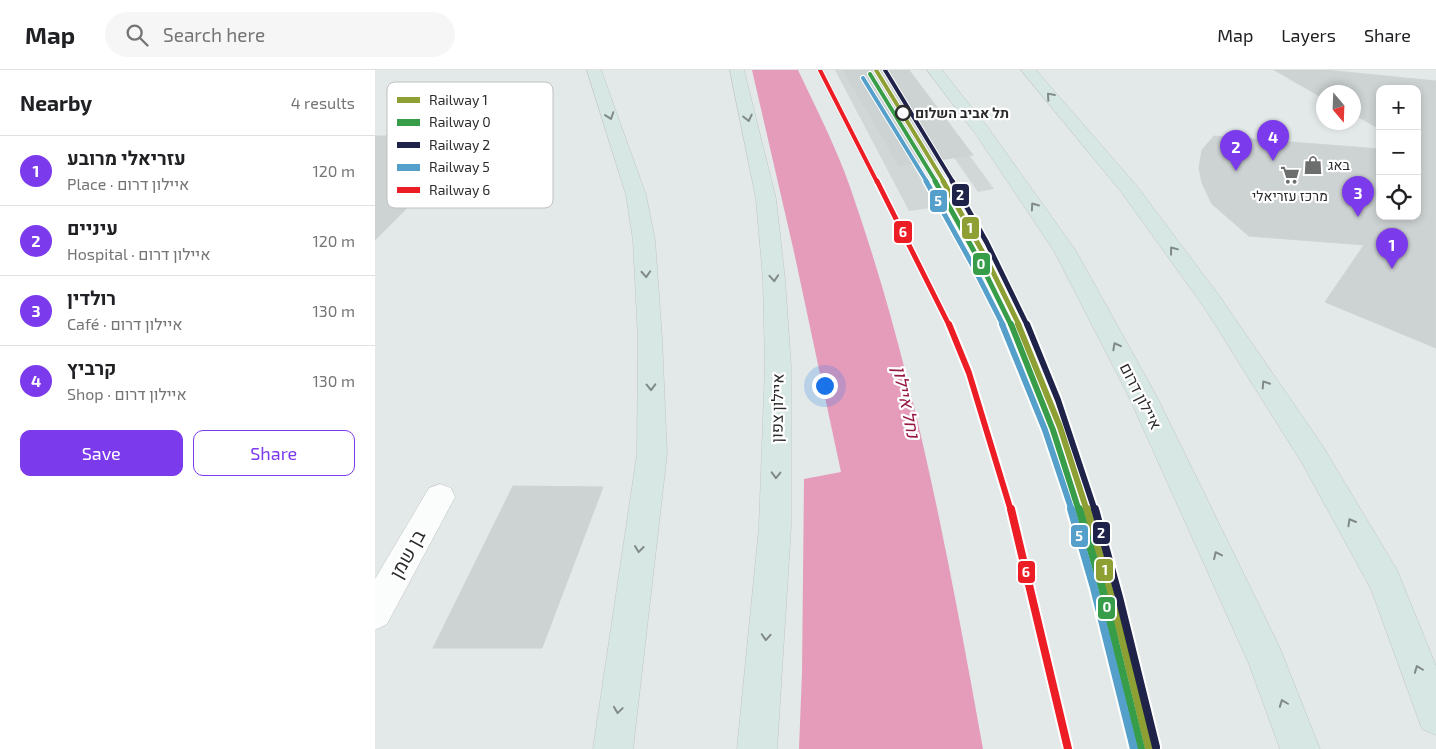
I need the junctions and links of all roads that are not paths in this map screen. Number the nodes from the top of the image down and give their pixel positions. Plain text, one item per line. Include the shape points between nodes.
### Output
1 (594, 70) edge
2 (737, 70) edge
3 (934, 70) edge
4 (1033, 73) edge
5 (440, 497) dead end
6 (375, 612) edge
7 (1436, 714) edge
8 (613, 749) edge
9 (757, 749) edge
10 (1300, 749) edge

1 -> 8 highway via 636,195 644,240 650,338 652,454
2 -> 9 highway, איילון צפון via 766,200 778,366 775,527
10 -> 3 highway, איילון דרום via 1266,659 1143,397 1065,251 983,133
7 -> 4 highway via 1385,582 1312,454 1212,302 1129,189
5 - 6 street, בן שמן

